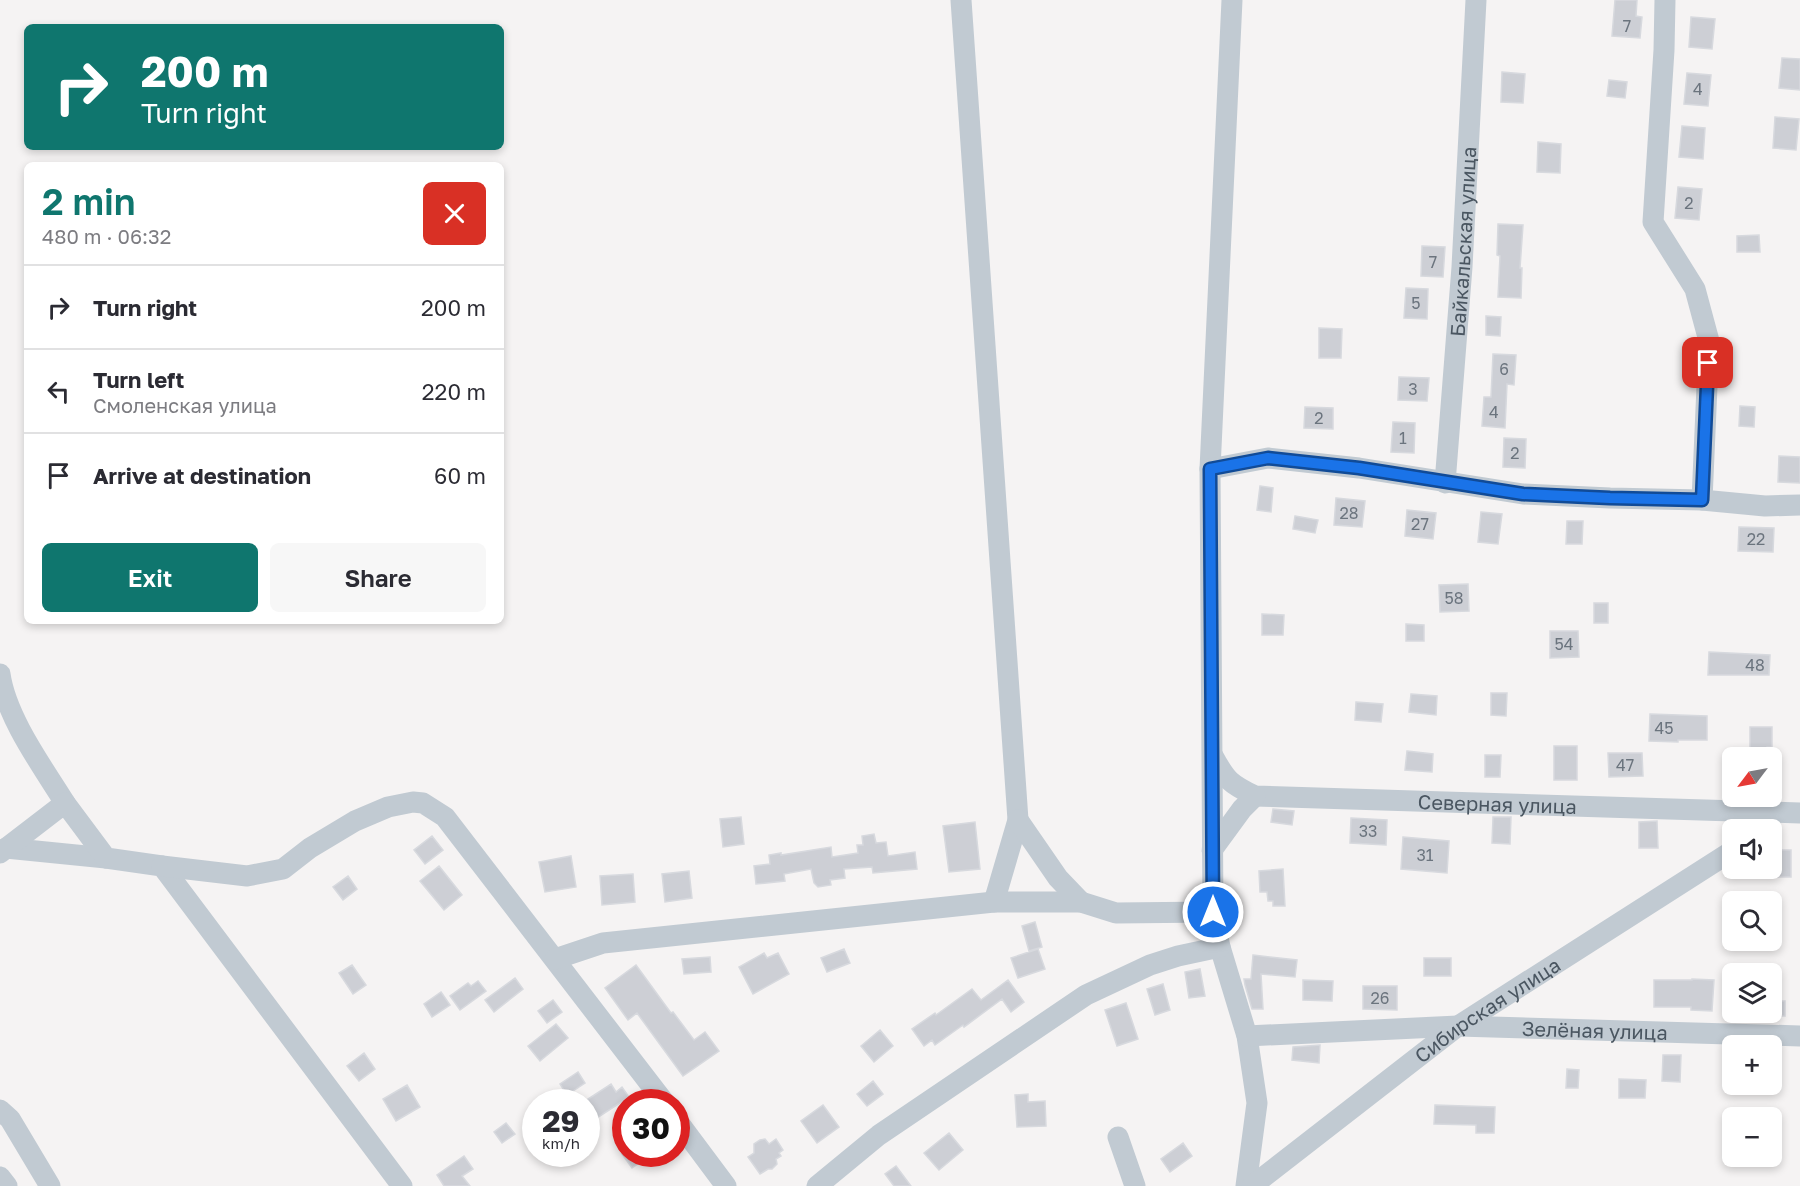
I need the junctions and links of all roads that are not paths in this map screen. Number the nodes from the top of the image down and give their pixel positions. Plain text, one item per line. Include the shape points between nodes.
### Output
1 (961, 0) edge
2 (1232, 0) edge
3 (1476, 0) edge
4 (1665, 0) edge
5 (1210, 469) junction
6 (1445, 483) junction
7 (1702, 500) junction
8 (1800, 505) edge
9 (0, 674) edge
10 (1212, 754) junction
11 (1255, 796) junction
12 (65, 803) junction
13 (1797, 809) edge
14 (1018, 819) junction
15 (1782, 819) edge
16 (3, 850) edge
17 (1212, 850) junction
18 (1722, 857) edge
19 (106, 858) junction
20 (162, 866) junction
21 (994, 902) junction
22 (1081, 902) junction
23 (1213, 912) junction
24 (1220, 947) junction
25 (555, 959) junction
26 (1458, 1026) junction
27 (1247, 1036) junction
28 (1800, 1036) edge
29 (654, 1089) edge
30 (0, 1110) edge
31 (1118, 1137) dead end
32 (690, 1138) edge
33 (0, 1177) edge
34 (7, 1186) edge
35 (50, 1186) edge
36 (402, 1186) edge
37 (726, 1186) edge
38 (817, 1186) edge
39 (1135, 1186) edge
40 (1246, 1186) edge
41 (1252, 1186) edge

1 - 14 street
2 - 5 street
3 - 6 street, Байкальская улица via 1462,267
4 - 7 street via 1653,222 1695,289 1709,340
5 - 6 street via 1268,458
5 - 10 street
6 - 7 street via 1523,494
7 - 8 street
9 - 12 street via 2,690 25,738
10 - 11 street, Северная улица via 1225,777
10 - 17 street
11 - 13 street, Северная улица
11 - 17 street
12 - 16 street
12 - 19 street
13 - 15 street
14 - 21 street
14 - 22 street via 1058,878
16 - 19 street
17 - 23 street
18 - 26 street, Сибирская улица
19 - 20 street
20 - 25 street via 247,876 283,869 309,848 355,821 388,807 423,803 445,817
20 - 36 street
21 - 22 street
21 - 25 street via 603,943
22 - 23 street via 1116,913
23 - 24 street
24 - 27 street
24 - 38 street via 1150,965 1086,995 879,1135
25 - 29 street
26 - 27 street, Зелёная улица
26 - 28 street, Зелёная улица
26 - 41 street, Сибирская улица
27 - 40 street via 1257,1103
30 - 35 street via 10,1119
31 - 39 street
32 - 37 street
33 - 34 street

